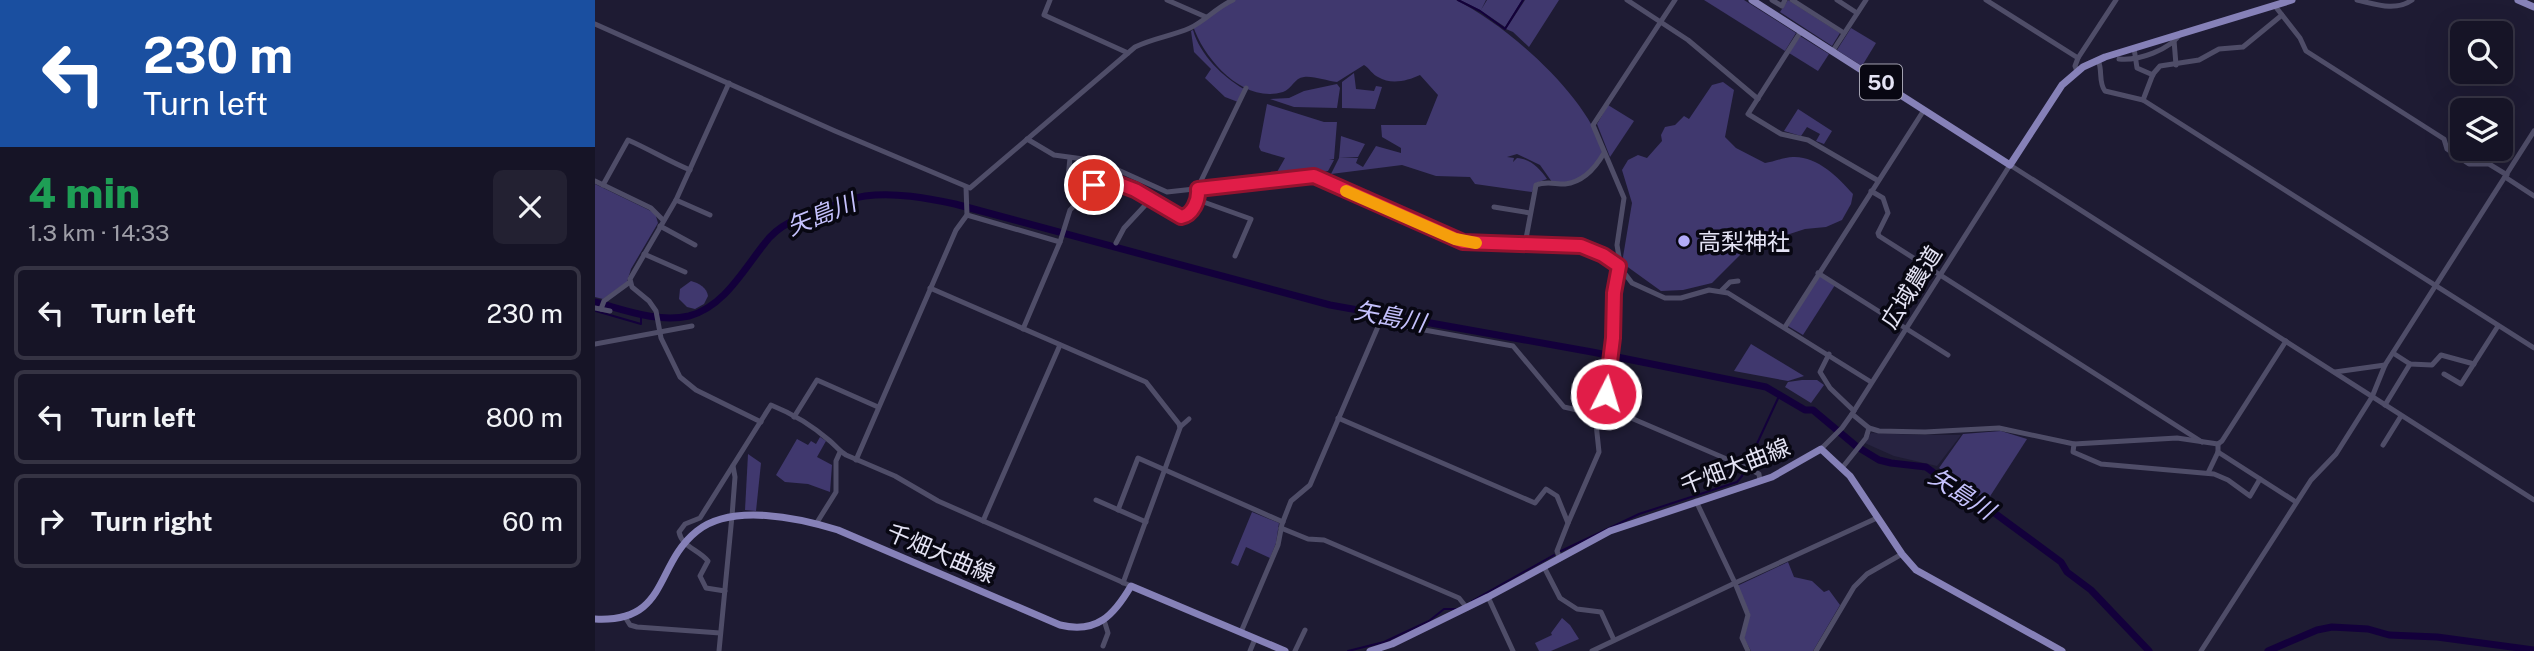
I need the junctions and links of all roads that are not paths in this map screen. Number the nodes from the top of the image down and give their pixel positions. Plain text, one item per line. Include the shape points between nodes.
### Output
1 (1050, 0) edge
2 (1167, 0) edge
3 (1233, 0) edge
4 (1627, 0) edge
5 (1675, 0) edge
6 (1752, 0) edge
7 (1772, 0) edge
8 (1785, 0) edge
9 (1792, 0) edge
10 (1836, 0) edge
11 (1866, 0) edge
12 (1986, 0) edge
13 (2116, 0) edge
14 (2292, 0) edge
15 (2357, 0) edge
16 (2411, 0) edge
17 (2518, 0) edge
18 (2275, 6) junction
19 (2534, 7) edge
20 (1857, 13) junction
21 (2283, 15) junction
22 (1206, 17) junction
23 (1660, 22) junction
24 (595, 24) edge
25 (1801, 31) junction
26 (1844, 33) junction
27 (2176, 37) junction
28 (2146, 45) junction
29 (2134, 48) junction
30 (1832, 52) junction
31 (1128, 53) junction
32 (2148, 54) junction
33 (2123, 57) junction
34 (2078, 58) junction
35 (2136, 59) junction
36 (2098, 60) junction
37 (2176, 65) junction
38 (2077, 71) junction
39 (2153, 75) junction
40 (729, 83) junction
41 (1246, 88) dead end
42 (1758, 99) junction
43 (2143, 100) junction
44 (1924, 110) junction
45 (2534, 131) edge
46 (1027, 139) junction
47 (1604, 153) junction
48 (1070, 158) junction
49 (2010, 164) junction
50 (690, 170) junction
51 (2506, 176) junction
52 (1877, 180) junction
53 (595, 181) edge
54 (603, 185) junction
55 (966, 187) junction
56 (1198, 189) junction
57 (1871, 191) junction
58 (2534, 196) edge
59 (676, 200) junction
60 (1150, 200) junction
61 (1198, 200) junction
62 (1077, 201) junction
63 (1494, 207) dead end
64 (1530, 213) junction
65 (967, 214) junction
66 (710, 215) dead end
67 (661, 223) junction
68 (1060, 242) junction
69 (1115, 243) dead end
70 (1525, 244) junction
71 (695, 245) dead end
72 (644, 254) junction
73 (1235, 256) dead end
74 (1619, 266) junction
75 (685, 272) dead end
76 (1818, 273) junction
77 (1940, 274) junction
78 (1738, 281) dead end
79 (631, 282) junction
80 (2436, 285) junction
81 (930, 288) junction
82 (1721, 291) junction
83 (600, 307) edge
84 (610, 311) dead end
85 (2498, 326) junction
86 (692, 327) dead end
87 (1785, 327) junction
88 (1906, 328) junction
89 (1023, 329) junction
90 (659, 334) junction
91 (2286, 341) junction
92 (595, 344) edge
93 (1060, 345) junction
94 (2534, 348) edge
95 (2393, 353) junction
96 (1829, 354) junction
97 (1948, 355) dead end
98 (2410, 364) junction
99 (2474, 364) junction
100 (2385, 365) junction
101 (2335, 372) junction
102 (2444, 374) dead end
103 (1871, 382) junction
104 (2372, 397) junction
105 (2385, 405) junction
106 (878, 407) junction
107 (1853, 412) junction
108 (1595, 414) junction
109 (2402, 416) junction
110 (794, 417) junction
111 (1338, 418) junction
112 (1189, 419) dead end
113 (761, 422) junction
114 (1180, 427) junction
115 (1869, 428) junction
116 (2202, 442) junction
117 (2074, 444) junction
118 (2218, 444) junction
119 (2383, 445) dead end
120 (1821, 449) junction
121 (840, 452) junction
122 (2218, 452) junction
123 (856, 460) junction
124 (733, 465) junction
125 (1842, 468) junction
126 (1165, 471) junction
127 (2208, 473) junction
128 (2260, 479) junction
129 (1760, 481) junction
130 (1096, 500) dead end
131 (2534, 500) edge
132 (1696, 501) junction
133 (2296, 502) junction
134 (1118, 510) junction
135 (733, 516) junction
136 (1877, 518) junction
137 (982, 521) junction
138 (1146, 522) junction
139 (1569, 523) junction
140 (816, 524) junction
141 (1282, 525) junction
142 (684, 544) junction
143 (1902, 554) junction
144 (1560, 559) junction
145 (1544, 567) junction
146 (1735, 583) junction
147 (1127, 584) junction
148 (725, 591) junction
149 (1488, 597) junction
150 (1467, 608) junction
151 (625, 617) junction
152 (595, 619) edge
153 (1104, 620) junction
154 (1305, 630) dead end
155 (1241, 632) junction
156 (720, 633) junction
157 (1255, 639) junction
158 (1614, 640) junction
159 (1103, 646) dead end
160 (719, 651) edge
161 (1250, 651) edge
162 (1285, 651) edge
163 (1295, 651) edge
164 (1370, 651) edge
165 (1513, 651) edge
166 (1592, 651) edge
167 (1748, 651) edge
168 (1816, 651) edge
169 (2062, 651) edge
170 (2201, 651) edge

1 - 31 street via 1044,15
2 - 22 street
3 - 22 street
4 - 23 street
5 - 23 street
6 - 25 main road, 50
7 - 8 street via 1781,6
9 - 26 street
10 - 20 street
11 - 20 street
12 - 34 street
13 - 34 street
14 - 18 main road
15 - 16 street via 2396,7
17 - 19 main road
18 - 21 street
18 - 27 main road
20 - 26 street
21 - 37 street via 2243,47 2219,49
21 - 51 street via 2305,51 2444,139 2447,149 2469,164 2489,164
22 - 31 street via 1189,29 1146,42
23 - 42 street
23 - 47 street via 1593,125
24 - 40 street
25 - 30 main road, 50
25 - 42 street
26 - 30 street
27 - 28 main road
27 - 32 street
27 - 37 street
28 - 29 main road
28 - 32 street
29 - 33 main road
29 - 35 street
30 - 44 main road, 50
31 - 46 street
32 - 35 street
33 - 35 street
33 - 36 main road
34 - 38 street
35 - 39 street via 2137,68
36 - 38 main road
36 - 43 street via 2105,92
37 - 39 street via 2160,66
38 - 49 main road via 2062,85
39 - 43 street
40 - 50 street
40 - 55 street
41 - 56 street
42 - 52 street via 1748,114 1781,134 1808,139
43 - 80 street
44 - 49 main road, 50
44 - 52 street
45 - 51 street
46 - 48 street via 1054,155
46 - 55 street via 975,186
47 - 64 street via 1580,180 1536,185
47 - 74 street via 1624,198 1617,245
48 - 56 street via 1098,161 1167,192
48 - 62 street via 1066,188
49 - 77 street, 広域農道
49 - 91 street
50 - 54 street via 628,140
50 - 59 street
51 - 58 street
51 - 80 street
52 - 57 street
53 - 54 street
54 - 67 street via 650,208
55 - 65 street
56 - 61 street
56 - 70 street via 1314,176 1463,242
57 - 76 street
57 - 77 street via 1883,198 1888,213 1879,236
59 - 66 street
59 - 67 street
60 - 61 street via 1181,217
60 - 62 street via 1106,179
60 - 69 street
61 - 73 street via 1251,219
62 - 68 street
63 - 64 street
64 - 70 street
65 - 68 street
65 - 81 street
67 - 71 street
67 - 72 street
68 - 89 street
70 - 74 street via 1581,246
72 - 75 street
72 - 79 street
74 - 82 street via 1632,283 1665,298
74 - 108 street via 1605,397
76 - 87 street
76 - 88 street
77 - 88 street, 広域農道
77 - 116 street
78 - 82 street
79 - 83 street
79 - 90 street via 652,304
80 - 85 street
80 - 95 street
81 - 89 street
81 - 106 street
82 - 87 street
83 - 84 street
85 - 94 street
85 - 99 street
86 - 90 street
87 - 96 street
88 - 97 street
88 - 103 street, 広域農道
89 - 93 street
90 - 92 street
90 - 113 street via 678,374 689,385
91 - 101 street
91 - 118 street
93 - 114 street via 1146,382
93 - 137 street
95 - 98 street
95 - 100 street
96 - 103 street
96 - 107 street via 1820,372
98 - 99 street via 2432,365 2441,355
98 - 105 street
99 - 102 street via 2461,384
100 - 101 street
100 - 104 street
101 - 104 street
103 - 107 street, 広域農道
104 - 105 street
104 - 133 street via 2336,453
105 - 109 street
106 - 110 street via 817,380
106 - 123 street
107 - 115 street
107 - 120 street, 広域農道
108 - 111 street via 1561,406 1513,346 1380,322
108 - 129 street via 1617,412 1747,468 1759,474
108 - 139 street via 1599,452
109 - 119 street
109 - 131 street
110 - 113 street via 771,405
110 - 121 street
111 - 139 street via 1535,503 1546,489 1557,496
111 - 141 street via 1310,485 1291,501
112 - 114 street
113 - 124 street
114 - 126 street
115 - 117 street via 1925,432 1999,428
115 - 125 street
116 - 117 street via 2169,438
116 - 118 street
117 - 127 street via 2073,452 2101,464
118 - 122 street
120 - 125 main road, 千畑大曲線
120 - 129 main road, 千畑大曲線
121 - 123 street
121 - 140 street via 836,492
122 - 127 street
122 - 128 street
123 - 137 street
124 - 135 street
124 - 142 street via 700,517 681,528
125 - 136 main road, 千畑大曲線
126 - 134 street via 1138,458
126 - 138 street
126 - 141 street
127 - 128 street via 2223,477 2250,496
128 - 133 street
129 - 132 main road, 千畑大曲線
130 - 134 street
132 - 144 main road, 千畑大曲線 via 1611,531
132 - 146 street
133 - 170 street
134 - 138 street
135 - 140 main road, 千畑大曲線 via 761,515
135 - 142 main road, 千畑大曲線 via 702,527
135 - 148 street
136 - 143 main road, 千畑大曲線
136 - 146 street
137 - 147 street
138 - 147 street
139 - 144 street via 1557,551
140 - 153 main road, 千畑大曲線 via 1060,625 1079,628
141 - 150 street via 1307,540 1324,540 1459,598
141 - 155 street
142 - 148 street via 708,561 700,576 706,588
142 - 151 main road, 千畑大曲線 via 650,600
143 - 168 street via 1854,587
143 - 169 main road, 千畑大曲線 via 1923,576
144 - 145 main road, 千畑大曲線
145 - 149 main road, 千畑大曲線
145 - 158 street via 1560,598 1577,609 1601,612
146 - 158 street
146 - 167 street via 1748,615 1742,638
147 - 153 main road via 1117,609
147 - 155 main road
148 - 156 street
149 - 150 main road, 千畑大曲線
149 - 165 street
150 - 164 main road, 千畑大曲線
151 - 152 main road
151 - 156 street via 637,627
153 - 159 street via 1108,633
154 - 163 street
155 - 157 main road
156 - 160 street
157 - 161 street
157 - 162 main road
158 - 166 street

